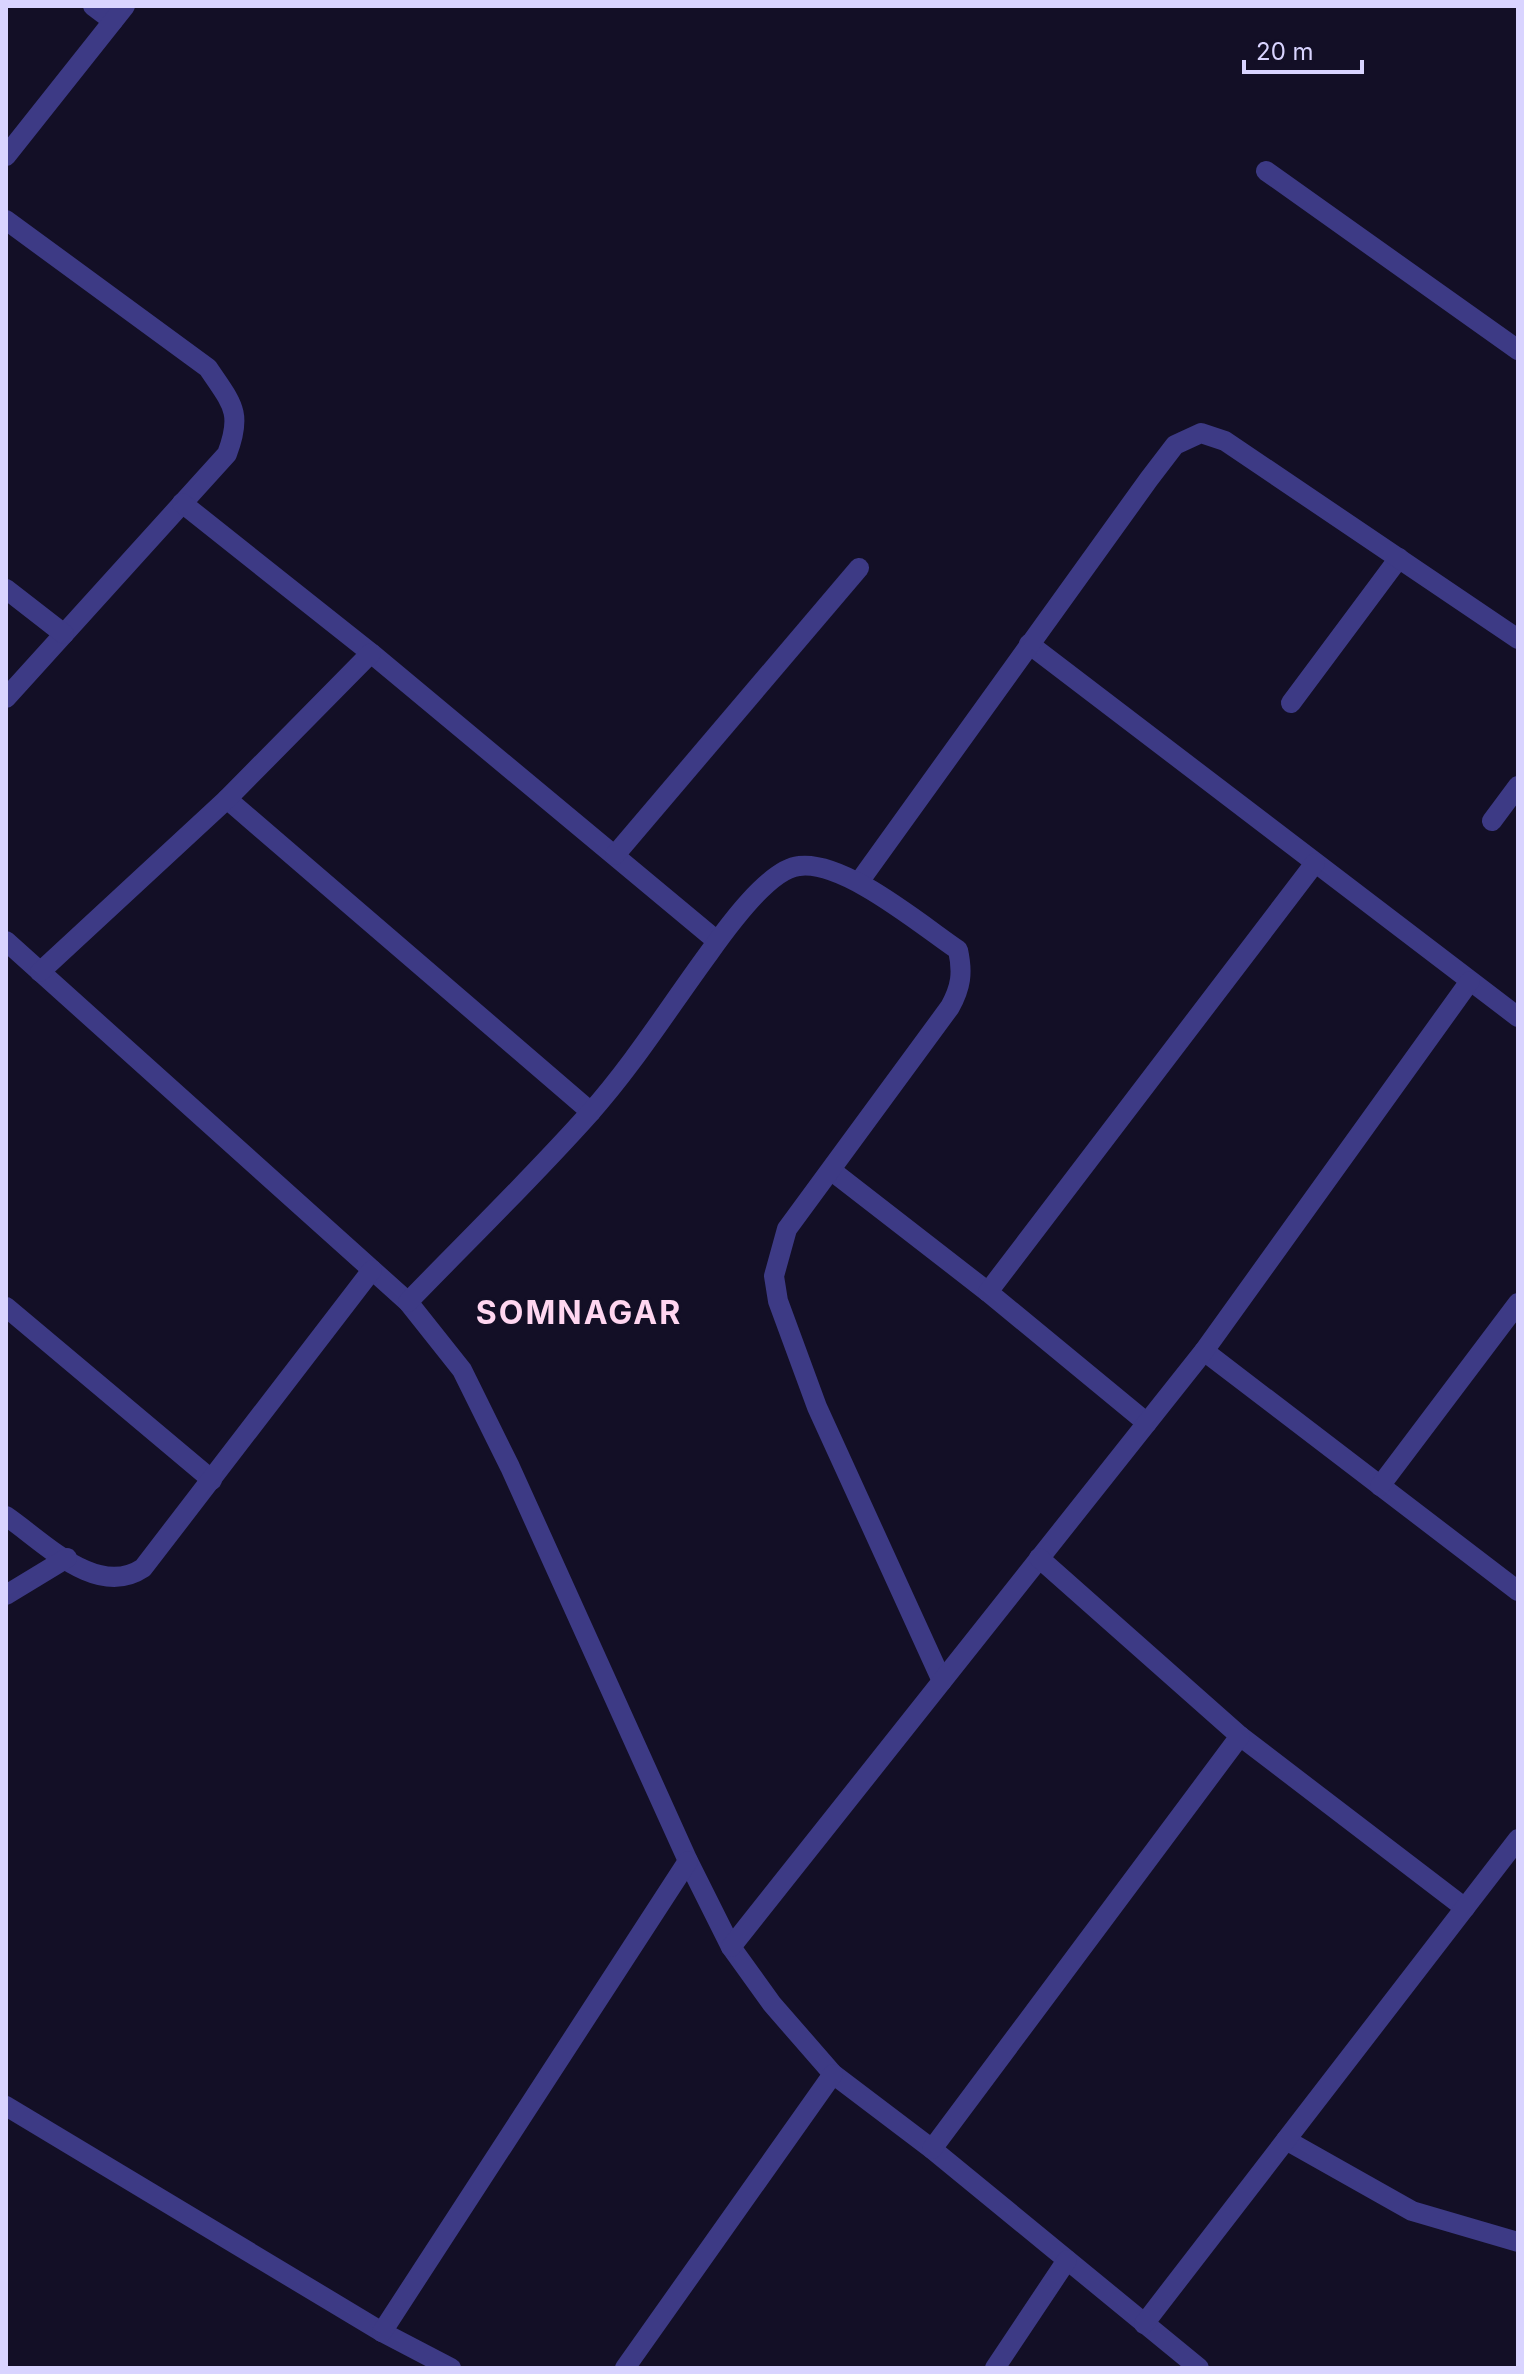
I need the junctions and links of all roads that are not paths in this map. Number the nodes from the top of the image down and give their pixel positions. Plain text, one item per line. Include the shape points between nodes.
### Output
1 (93, 6) edge
2 (119, 13) edge
3 (6, 156) edge
4 (1266, 171) dead end
5 (6, 220) edge
6 (1518, 350) edge
7 (182, 503) junction
8 (1399, 558) junction
9 (859, 568) dead end
10 (6, 589) edge
11 (64, 634) junction
12 (1518, 639) edge
13 (1029, 644) junction
14 (371, 653) junction
15 (6, 698) edge
16 (1291, 703) dead end
17 (1518, 786) edge
18 (227, 799) junction
19 (1492, 821) dead end
20 (615, 855) junction
21 (1315, 863) junction
22 (859, 882) junction
23 (6, 941) edge
24 (717, 941) junction
25 (40, 972) junction
26 (1470, 981) junction
27 (1518, 1017) edge
28 (591, 1112) junction
29 (832, 1171) junction
30 (372, 1270) junction
31 (988, 1292) junction
32 (408, 1302) junction
33 (1518, 1303) edge
34 (6, 1307) edge
35 (1204, 1351) junction
36 (1147, 1423) junction
37 (212, 1480) junction
38 (1380, 1486) junction
39 (6, 1516) edge
40 (67, 1558) junction
41 (1039, 1558) junction
42 (1518, 1591) edge
43 (6, 1595) edge
44 (942, 1681) junction
45 (1240, 1736) junction
46 (1518, 1839) edge
47 (688, 1861) junction
48 (1465, 1908) junction
49 (731, 1947) junction
50 (833, 2074) junction
51 (6, 2106) edge
52 (1286, 2140) junction
53 (932, 2149) junction
54 (1518, 2242) edge
55 (1067, 2260) junction
56 (1144, 2324) junction
57 (382, 2332) junction
58 (451, 2368) edge
59 (625, 2368) edge
60 (995, 2368) edge
61 (1199, 2368) edge

1 - 2 street
2 - 3 street
4 - 6 street
5 - 7 street via 208,368 230,401 237,426 227,454
7 - 11 street
7 - 14 street
8 - 12 street
8 - 13 street via 1225,441 1201,433 1175,445
8 - 16 street
9 - 20 street
10 - 11 street
11 - 15 street
13 - 21 street
13 - 22 street
14 - 18 street
14 - 20 street
17 - 19 street
18 - 25 street
18 - 28 street
20 - 24 street
21 - 26 street
21 - 31 street
22 - 24 street via 798,865 766,885
22 - 29 street via 958,950 962,969 960,989
23 - 25 street
24 - 28 street
25 - 30 street
26 - 27 street
26 - 35 street
28 - 32 street
29 - 31 street
29 - 44 street via 787,1229 774,1276 778,1301 817,1407
30 - 32 street
30 - 37 street
31 - 36 street
32 - 47 street via 462,1370
33 - 38 street
34 - 37 street
35 - 36 street
35 - 38 street
36 - 41 street
37 - 40 street via 132,1576 112,1580 93,1575
38 - 42 street
39 - 40 street
40 - 43 street
41 - 44 street
41 - 45 street
44 - 49 street
45 - 48 street
45 - 53 street
46 - 48 street
47 - 49 street
47 - 57 street
48 - 52 street
49 - 50 street
50 - 53 street
50 - 59 street
51 - 57 street
52 - 54 street via 1412,2211
52 - 56 street
53 - 55 street
55 - 56 street
55 - 60 street
56 - 61 street
57 - 58 street

